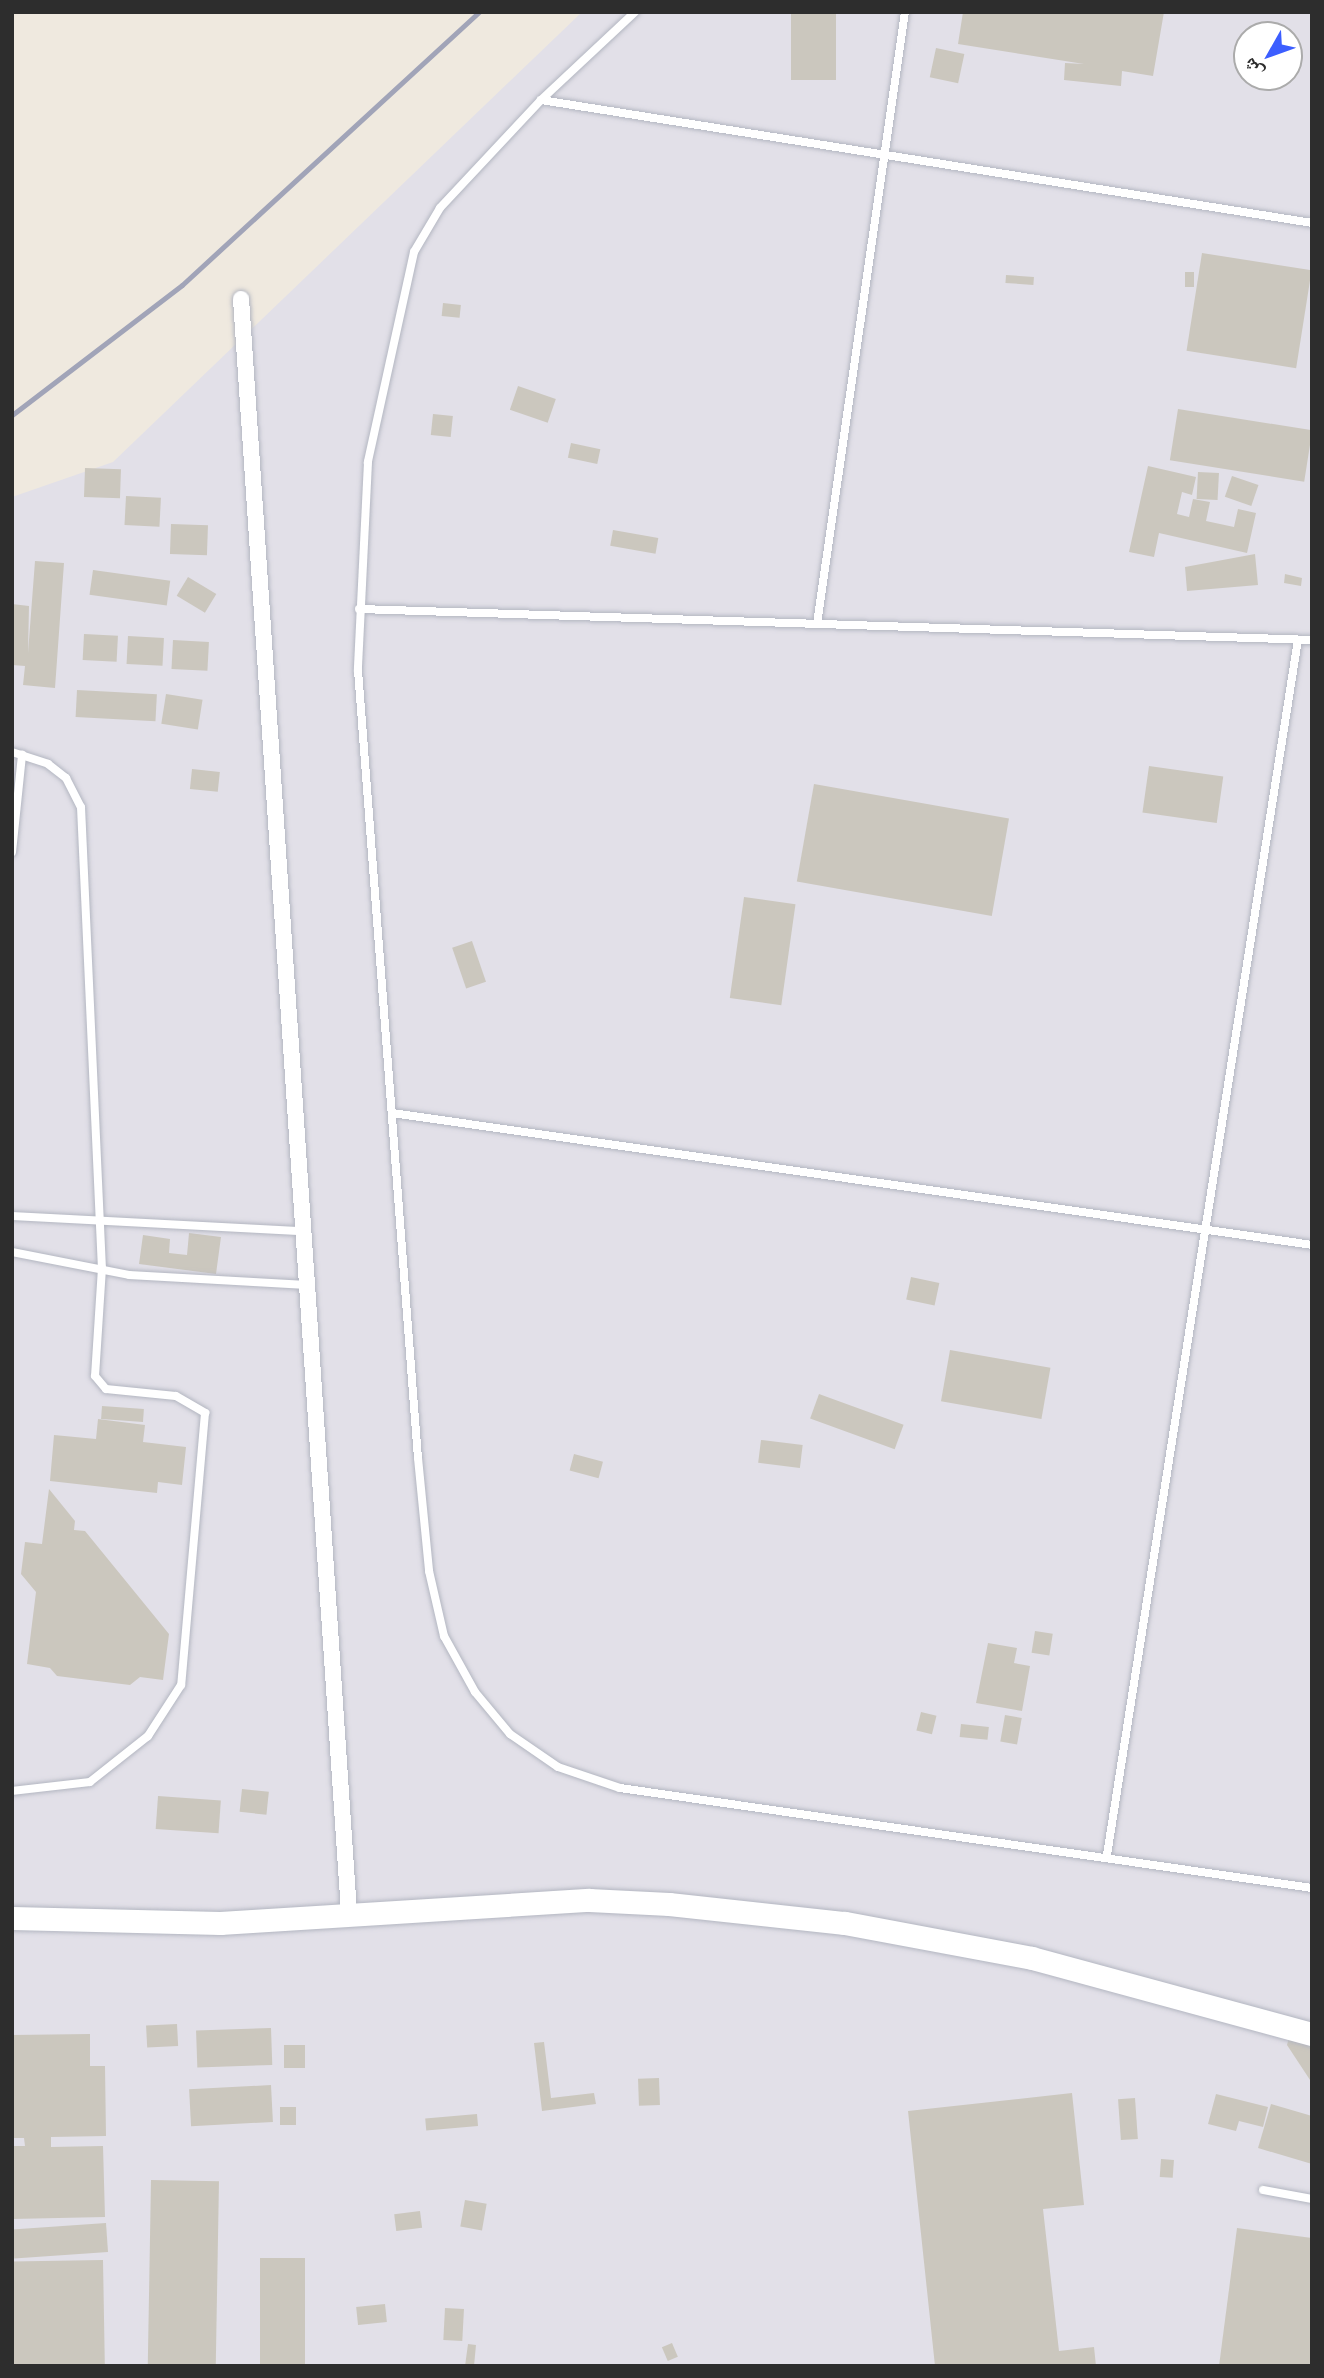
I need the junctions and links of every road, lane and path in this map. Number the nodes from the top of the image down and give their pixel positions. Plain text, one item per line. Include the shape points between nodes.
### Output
1 (635, 12) edge
2 (905, 12) edge
3 (541, 100) junction
4 (882, 154) junction
5 (1312, 223) edge
6 (241, 299) dead end
7 (359, 609) junction
8 (817, 624) junction
9 (1298, 640) junction
10 (1312, 640) edge
11 (12, 752) edge
12 (22, 755) junction
13 (12, 852) edge
14 (392, 1113) junction
15 (12, 1216) edge
16 (100, 1220) junction
17 (1209, 1229) junction
18 (303, 1231) junction
19 (1312, 1245) edge
20 (12, 1252) edge
21 (102, 1268) junction
22 (307, 1285) junction
23 (12, 1791) edge
24 (1107, 1855) junction
25 (1312, 1888) edge
26 (349, 1913) junction
27 (12, 1918) edge
28 (1312, 2034) edge
29 (1263, 2190) dead end
30 (1312, 2199) edge

1 - 3 lane
2 - 4 lane
3 - 4 lane
3 - 7 lane via 467,175 414,252 368,462
4 - 5 lane
4 - 8 lane
6 - 18 street
7 - 8 lane
7 - 14 lane
8 - 9 lane
9 - 10 lane
9 - 17 lane
11 - 12 lane
12 - 13 lane
12 - 16 lane via 66,778 81,807
14 - 17 lane
14 - 24 lane via 429,1572 444,1636 475,1692 510,1734 558,1767 620,1788
15 - 16 lane
16 - 18 lane
16 - 21 lane
17 - 19 lane
17 - 24 lane
18 - 22 street
20 - 21 lane
21 - 22 lane
21 - 23 lane via 95,1376 106,1389 176,1396 205,1413 181,1685 148,1736 90,1782
22 - 26 street
24 - 25 lane
26 - 27 main road via 220,1923
26 - 28 main road via 589,1900 845,1923 1032,1958
29 - 30 lane

